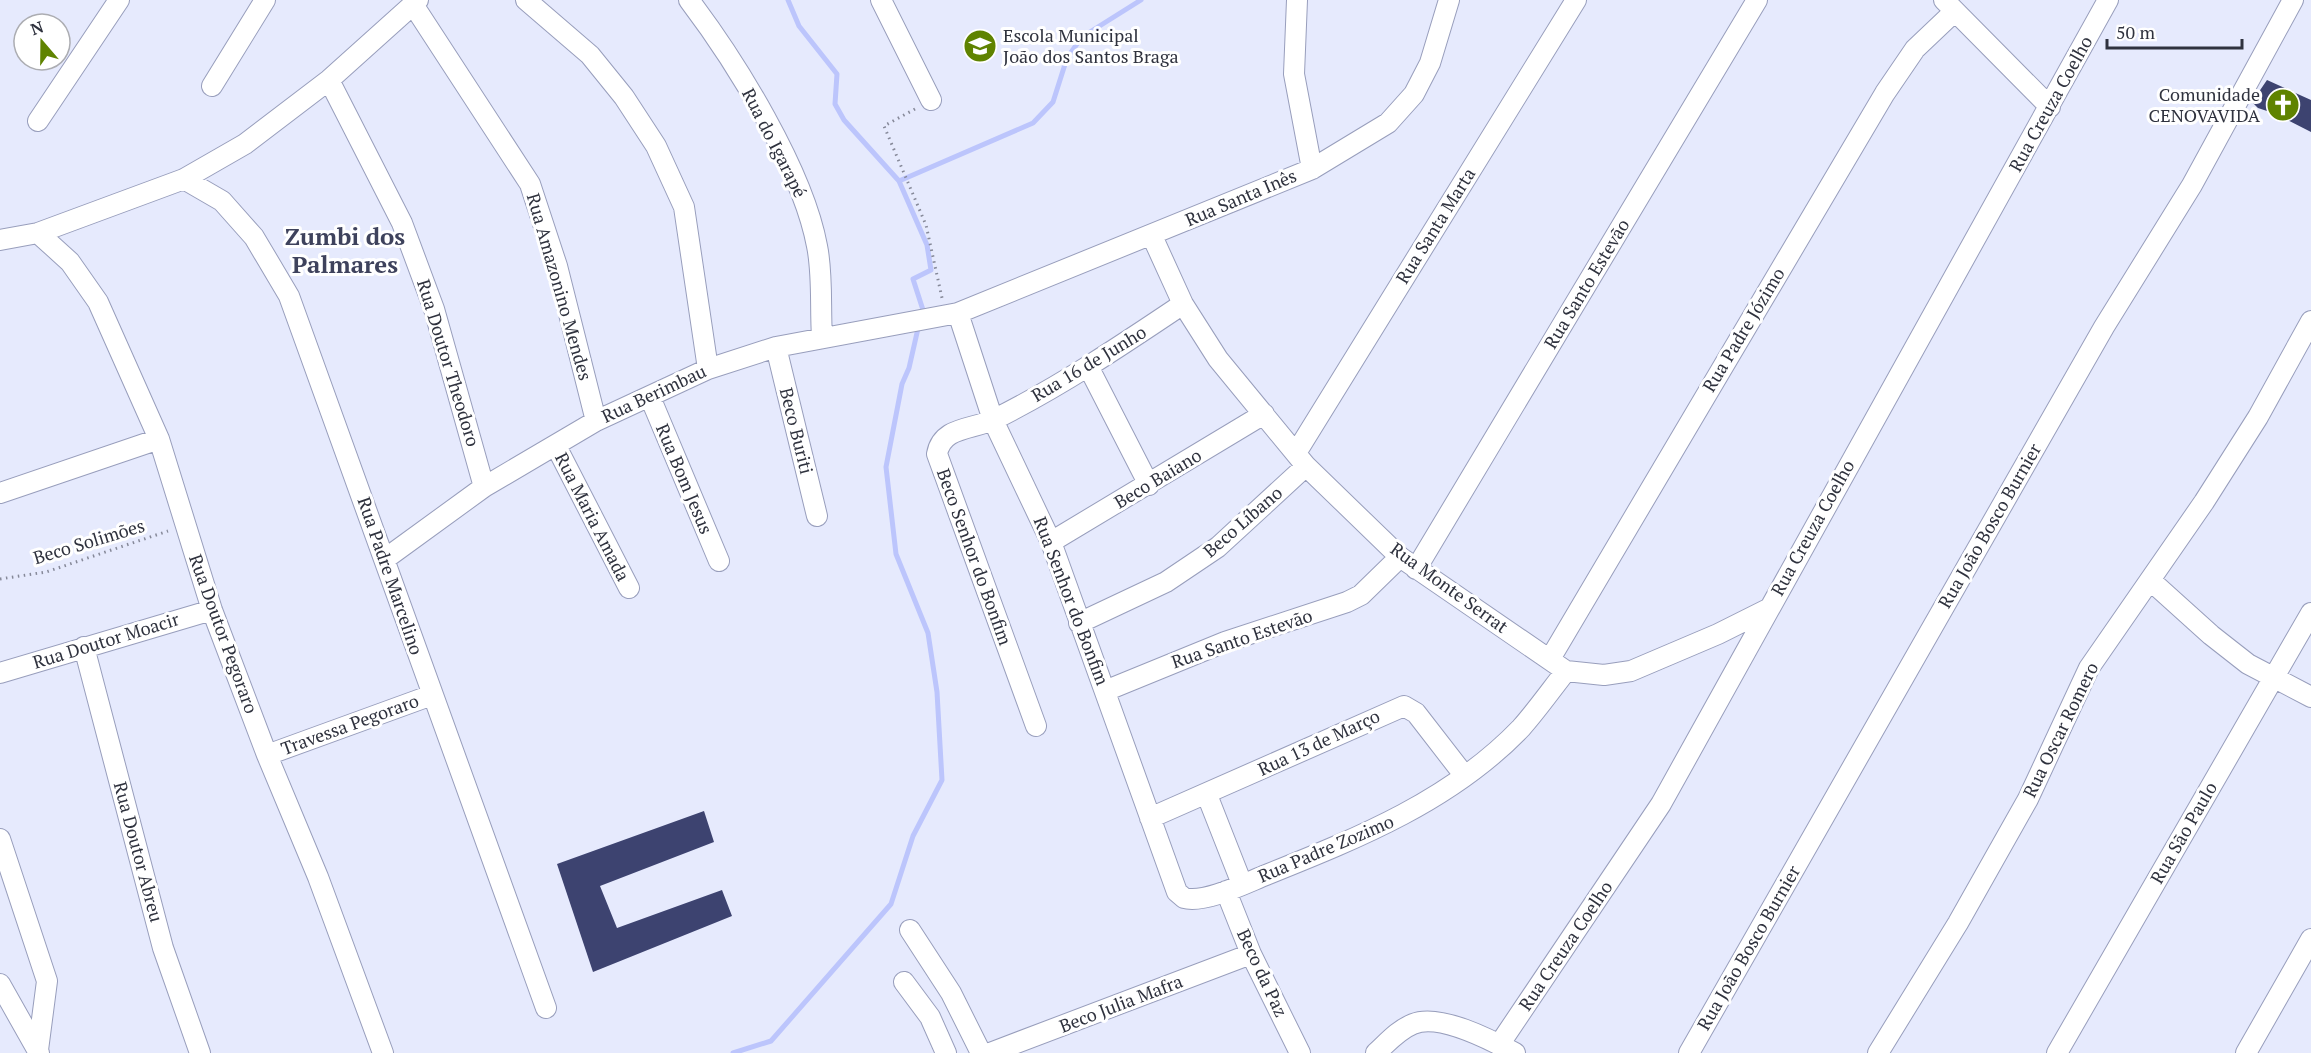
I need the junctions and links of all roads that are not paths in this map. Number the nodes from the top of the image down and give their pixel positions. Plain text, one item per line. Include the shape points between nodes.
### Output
1 (119, 0) edge
2 (265, 0) edge
3 (525, 0) edge
4 (689, 0) edge
5 (881, 0) edge
6 (1297, 0) edge
7 (1449, 0) edge
8 (1576, 0) edge
9 (1757, 0) edge
10 (2108, 0) edge
11 (2293, 0) edge
12 (416, 3) edge
13 (1949, 6) edge
14 (329, 80) junction
15 (212, 86) dead end
16 (931, 100) road end
17 (2050, 107) junction
18 (38, 121) dead end
19 (1312, 168) junction
20 (184, 179) junction
21 (38, 233) junction
22 (1152, 236) junction
23 (0, 240) edge
24 (1183, 304) junction
25 (952, 314) junction
26 (2311, 321) edge
27 (822, 337) junction
28 (776, 347) junction
29 (1089, 368) junction
30 (708, 369) junction
31 (650, 397) junction
32 (1264, 414) junction
33 (993, 420) junction
34 (596, 421) junction
35 (159, 439) junction
36 (556, 446) junction
37 (1301, 459) junction
38 (1149, 485) junction
39 (484, 487) junction
40 (0, 493) edge
41 (816, 516) dead end
42 (1051, 542) junction
43 (1400, 557) junction
44 (385, 559) junction
45 (719, 561) dead end
46 (1416, 568) junction
47 (2150, 580) junction
48 (629, 588) dead end
49 (1768, 609) junction
50 (212, 610) junction
51 (2311, 613) edge
52 (1079, 623) junction
53 (84, 647) junction
54 (1550, 659) junction
55 (1566, 671) junction
56 (0, 674) edge
57 (2273, 678) junction
58 (1105, 691) junction
59 (432, 695) junction
60 (2311, 697) edge
61 (1036, 726) dead end
62 (267, 755) junction
63 (1464, 775) junction
64 (1207, 795) junction
65 (1150, 819) junction
66 (0, 839) edge
67 (1234, 888) junction
68 (1177, 892) joint
69 (910, 930) dead end
70 (2311, 939) edge
71 (1251, 954) junction
72 (904, 982) dead end
73 (0, 984) edge
74 (546, 1008) dead end
75 (1507, 1049) edge
76 (39, 1052) edge
77 (200, 1053) edge
78 (383, 1053) edge
79 (946, 1053) edge
80 (981, 1053) edge
81 (990, 1053) edge
82 (1300, 1053) edge
83 (1376, 1053) edge
84 (1689, 1053) edge
85 (1878, 1053) edge
86 (2057, 1053) edge
87 (2246, 1053) edge

1 - 18 street
2 - 15 street
3 - 30 street via 590,55 656,146 684,207
4 - 27 street, Rua do Igarapé via 756,104 799,186 817,246
5 - 16 street
6 - 19 street via 1294,74
7 - 19 street, Rua Santa Inês via 1430,63 1414,94 1388,123
8 - 37 street, Rua Santa Marta
9 - 46 street, Rua Santo Estevão
10 - 17 street, Rua Creuza Coelho
11 - 84 street, Rua João Bosco Burnier via 2192,185 2104,327
12 - 14 street
12 - 34 street, Rua Amazonino Mendes via 530,184 557,266
13 - 17 street
13 - 54 street, Rua Padre Józimo via 1885,93
14 - 20 street via 245,144
14 - 39 street, Rua Doutor Theodoro via 402,223 434,309
17 - 49 street, Rua Creuza Coelho
19 - 22 street, Rua Santa Inês
20 - 21 street
20 - 44 street, Rua Padre Marcelino via 222,201 254,237 289,296
21 - 23 street
21 - 35 street, Rua Doutor Pegoraro via 70,262 98,302
22 - 24 street, Rua Monte Serrat
22 - 25 street, Rua Santa Inês
24 - 29 street, Rua 16 de Junho
24 - 32 street, Rua Monte Serrat via 1218,359
25 - 27 street, Rua Berimbau
25 - 33 street, Rua Senhor do Bonfim
26 - 47 street, Rua Oscar Romero via 2258,417
27 - 28 street, Rua Berimbau
28 - 30 street, Rua Berimbau
28 - 41 street, Beco Buriti
29 - 33 street, Rua 16 de Junho
29 - 38 street
30 - 31 street, Rua Berimbau
31 - 34 street, Rua Berimbau
31 - 45 street, Rua Bom Jesus
32 - 37 street, Rua Monte Serrat
32 - 38 street, Beco Baiano
33 - 42 street, Rua Senhor do Bonfim
33 - 61 street, Beco Senhor do Bonfim via 947,434 941,439 937,454
34 - 36 street, Rua Berimbau
35 - 40 street
35 - 50 street, Rua Doutor Pegoraro
36 - 39 street, Rua Berimbau
36 - 48 street, Rua Maria Amada
37 - 43 street, Rua Monte Serrat
37 - 52 street, Beco Líbano via 1218,547 1166,582
38 - 42 street, Beco Baiano
39 - 44 street, Rua Berimbau
42 - 52 street, Rua Senhor do Bonfim
43 - 46 street, Rua Monte Serrat
43 - 58 street, Rua Santo Estevão via 1361,595 1347,602 1225,642
44 - 59 street, Rua Padre Marcelino
46 - 54 street, Rua Monte Serrat
47 - 57 street via 2211,635
47 - 85 street, Rua Oscar Romero via 2089,668 2028,799
49 - 55 street via 1631,671 1604,675
49 - 75 street, Rua Creuza Coelho via 1661,804
50 - 53 street, Rua Doutor Moacir
50 - 62 street, Rua Doutor Pegoraro
51 - 57 street, Rua São Paulo
52 - 58 street, Rua Senhor do Bonfim
53 - 56 street, Rua Doutor Moacir
53 - 77 street, Rua Doutor Abreu via 163,948
54 - 55 street, Rua Monte Serrat
55 - 63 street, Rua Padre Zozimo via 1522,727
57 - 60 street
57 - 86 street, Rua São Paulo
58 - 65 street, Rua Senhor do Bonfim
59 - 62 street, Travessa Pegoraro
59 - 74 street, Rua Padre Marcelino
62 - 78 street, Rua Doutor Pegoraro via 318,877
63 - 64 street, Rua 13 de Março via 1416,713 1404,706
63 - 67 street, Rua Padre Zozimo via 1393,822
64 - 65 street, Rua 13 de Março
64 - 67 street, Beco da Paz
65 - 68 street, Rua Senhor do Bonfim
66 - 76 street via 46,981
67 - 68 street, Rua Padre Zozimo via 1191,899
67 - 71 street, Beco da Paz
69 - 80 street via 951,993
70 - 87 street
71 - 81 street, Beco Julia Mafra
71 - 82 street, Beco da Paz
72 - 79 street via 930,1017
73 - 76 street
75 - 83 street via 1453,1026 1427,1020 1398,1033

